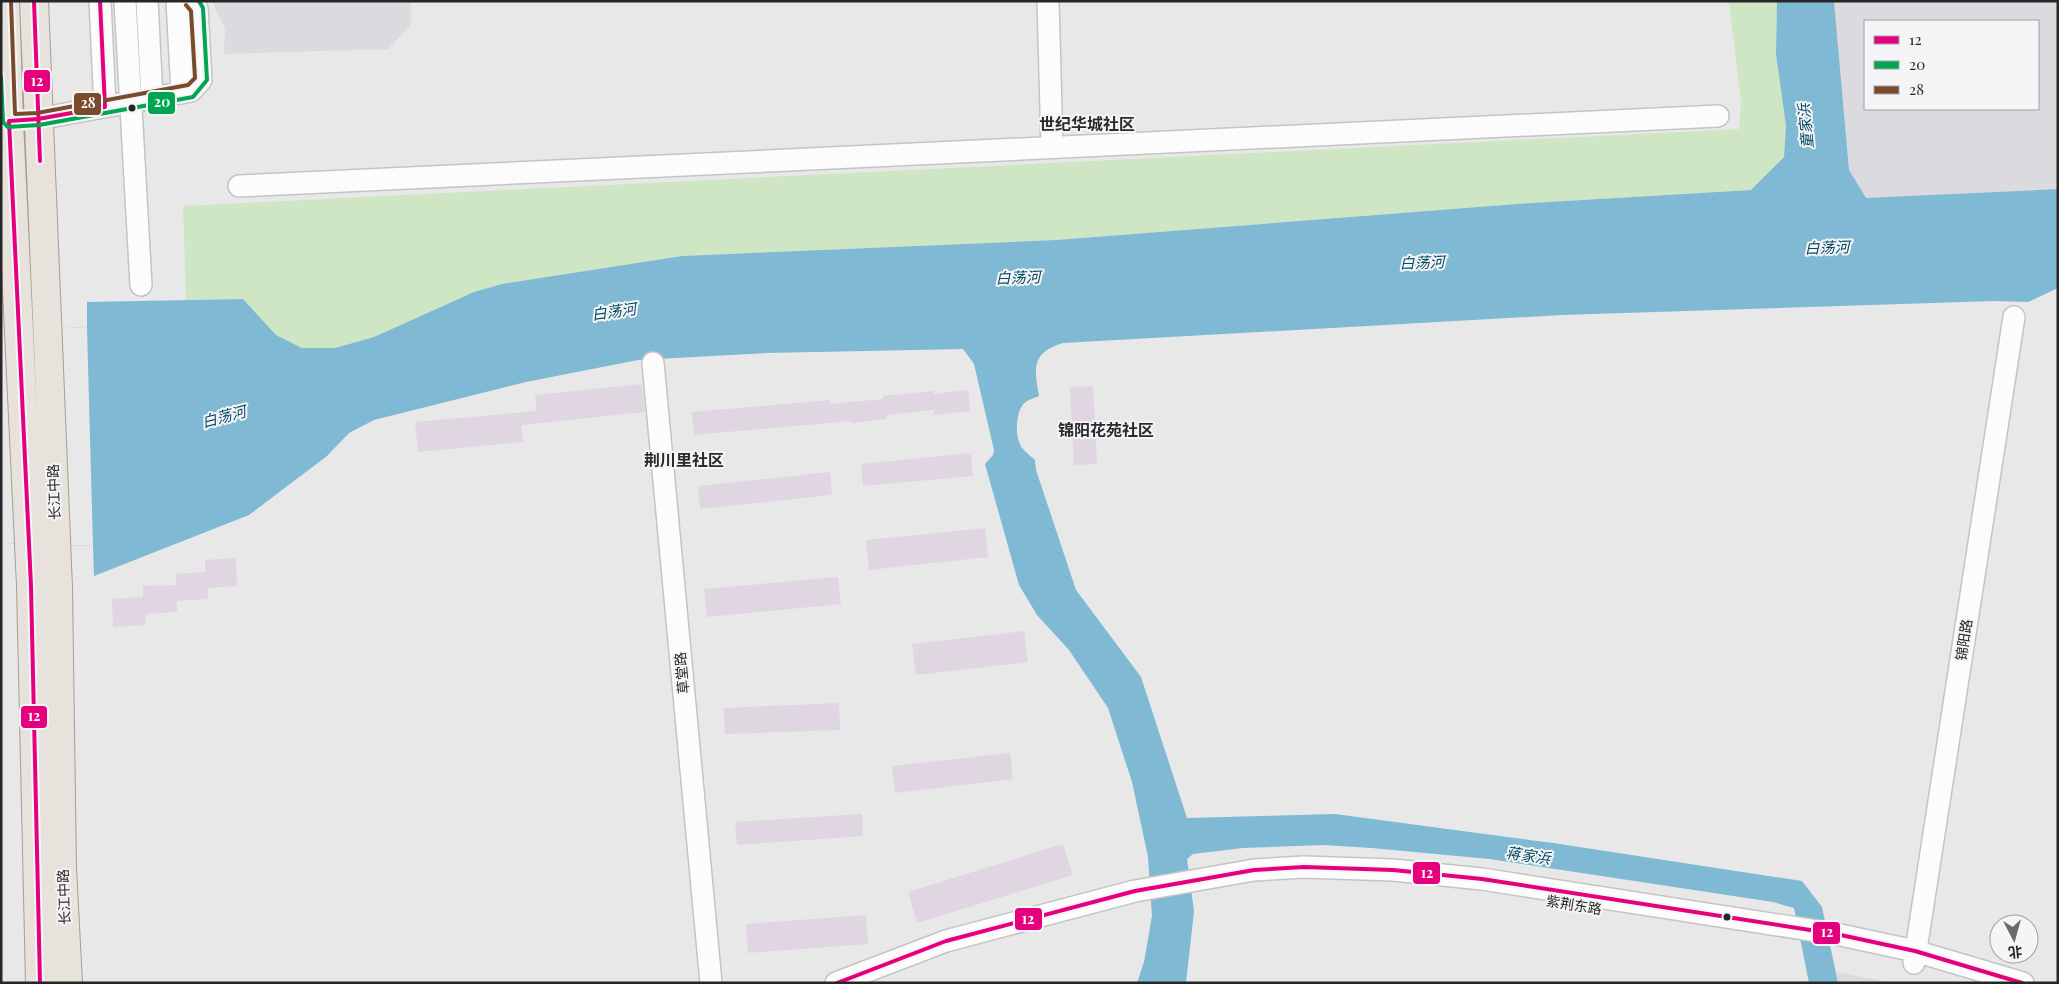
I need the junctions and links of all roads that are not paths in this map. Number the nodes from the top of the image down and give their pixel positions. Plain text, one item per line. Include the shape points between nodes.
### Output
1 (5, 1) edge
2 (34, 1) edge
3 (100, 1) edge
4 (125, 1) edge
5 (147, 1) edge
6 (178, 1) edge
7 (190, 1) edge
8 (1048, 1) edge
9 (182, 92) junction
10 (152, 98) junction
11 (130, 102) junction
12 (105, 107) junction
13 (1718, 116) dead end
14 (38, 119) junction
15 (9, 121) junction
16 (1052, 147) junction
17 (239, 186) dead end
18 (141, 285) dead end
19 (2014, 317) dead end
20 (653, 363) dead end
21 (1137, 895) junction
22 (1915, 957) junction
23 (40, 983) edge
24 (68, 983) edge
25 (711, 983) edge
26 (836, 983) edge
27 (859, 983) edge
28 (1983, 983) edge
29 (2023, 983) edge

1 - 15 main road, 长江中路
2 - 14 main road, 长江中路
3 - 12 street
4 - 11 street
5 - 10 street
6 - 9 street
7 - 9 street via 197,8 201,80 191,91
8 - 16 street
9 - 10 street
10 - 11 street
11 - 12 street
11 - 18 street
12 - 14 street
13 - 16 street
14 - 15 street
14 - 24 main road, 长江中路 via 58,588 62,868
15 - 23 main road, 长江中路 via 31,586
16 - 17 street
19 - 22 street, 锦阳路
20 - 25 street, 草堂路
21 - 22 street, 紫荆东路 via 1208,881 1278,877 1362,878 1468,888 1787,932
21 - 26 street via 946,942
21 - 27 street via 926,956
22 - 28 street
22 - 29 street

